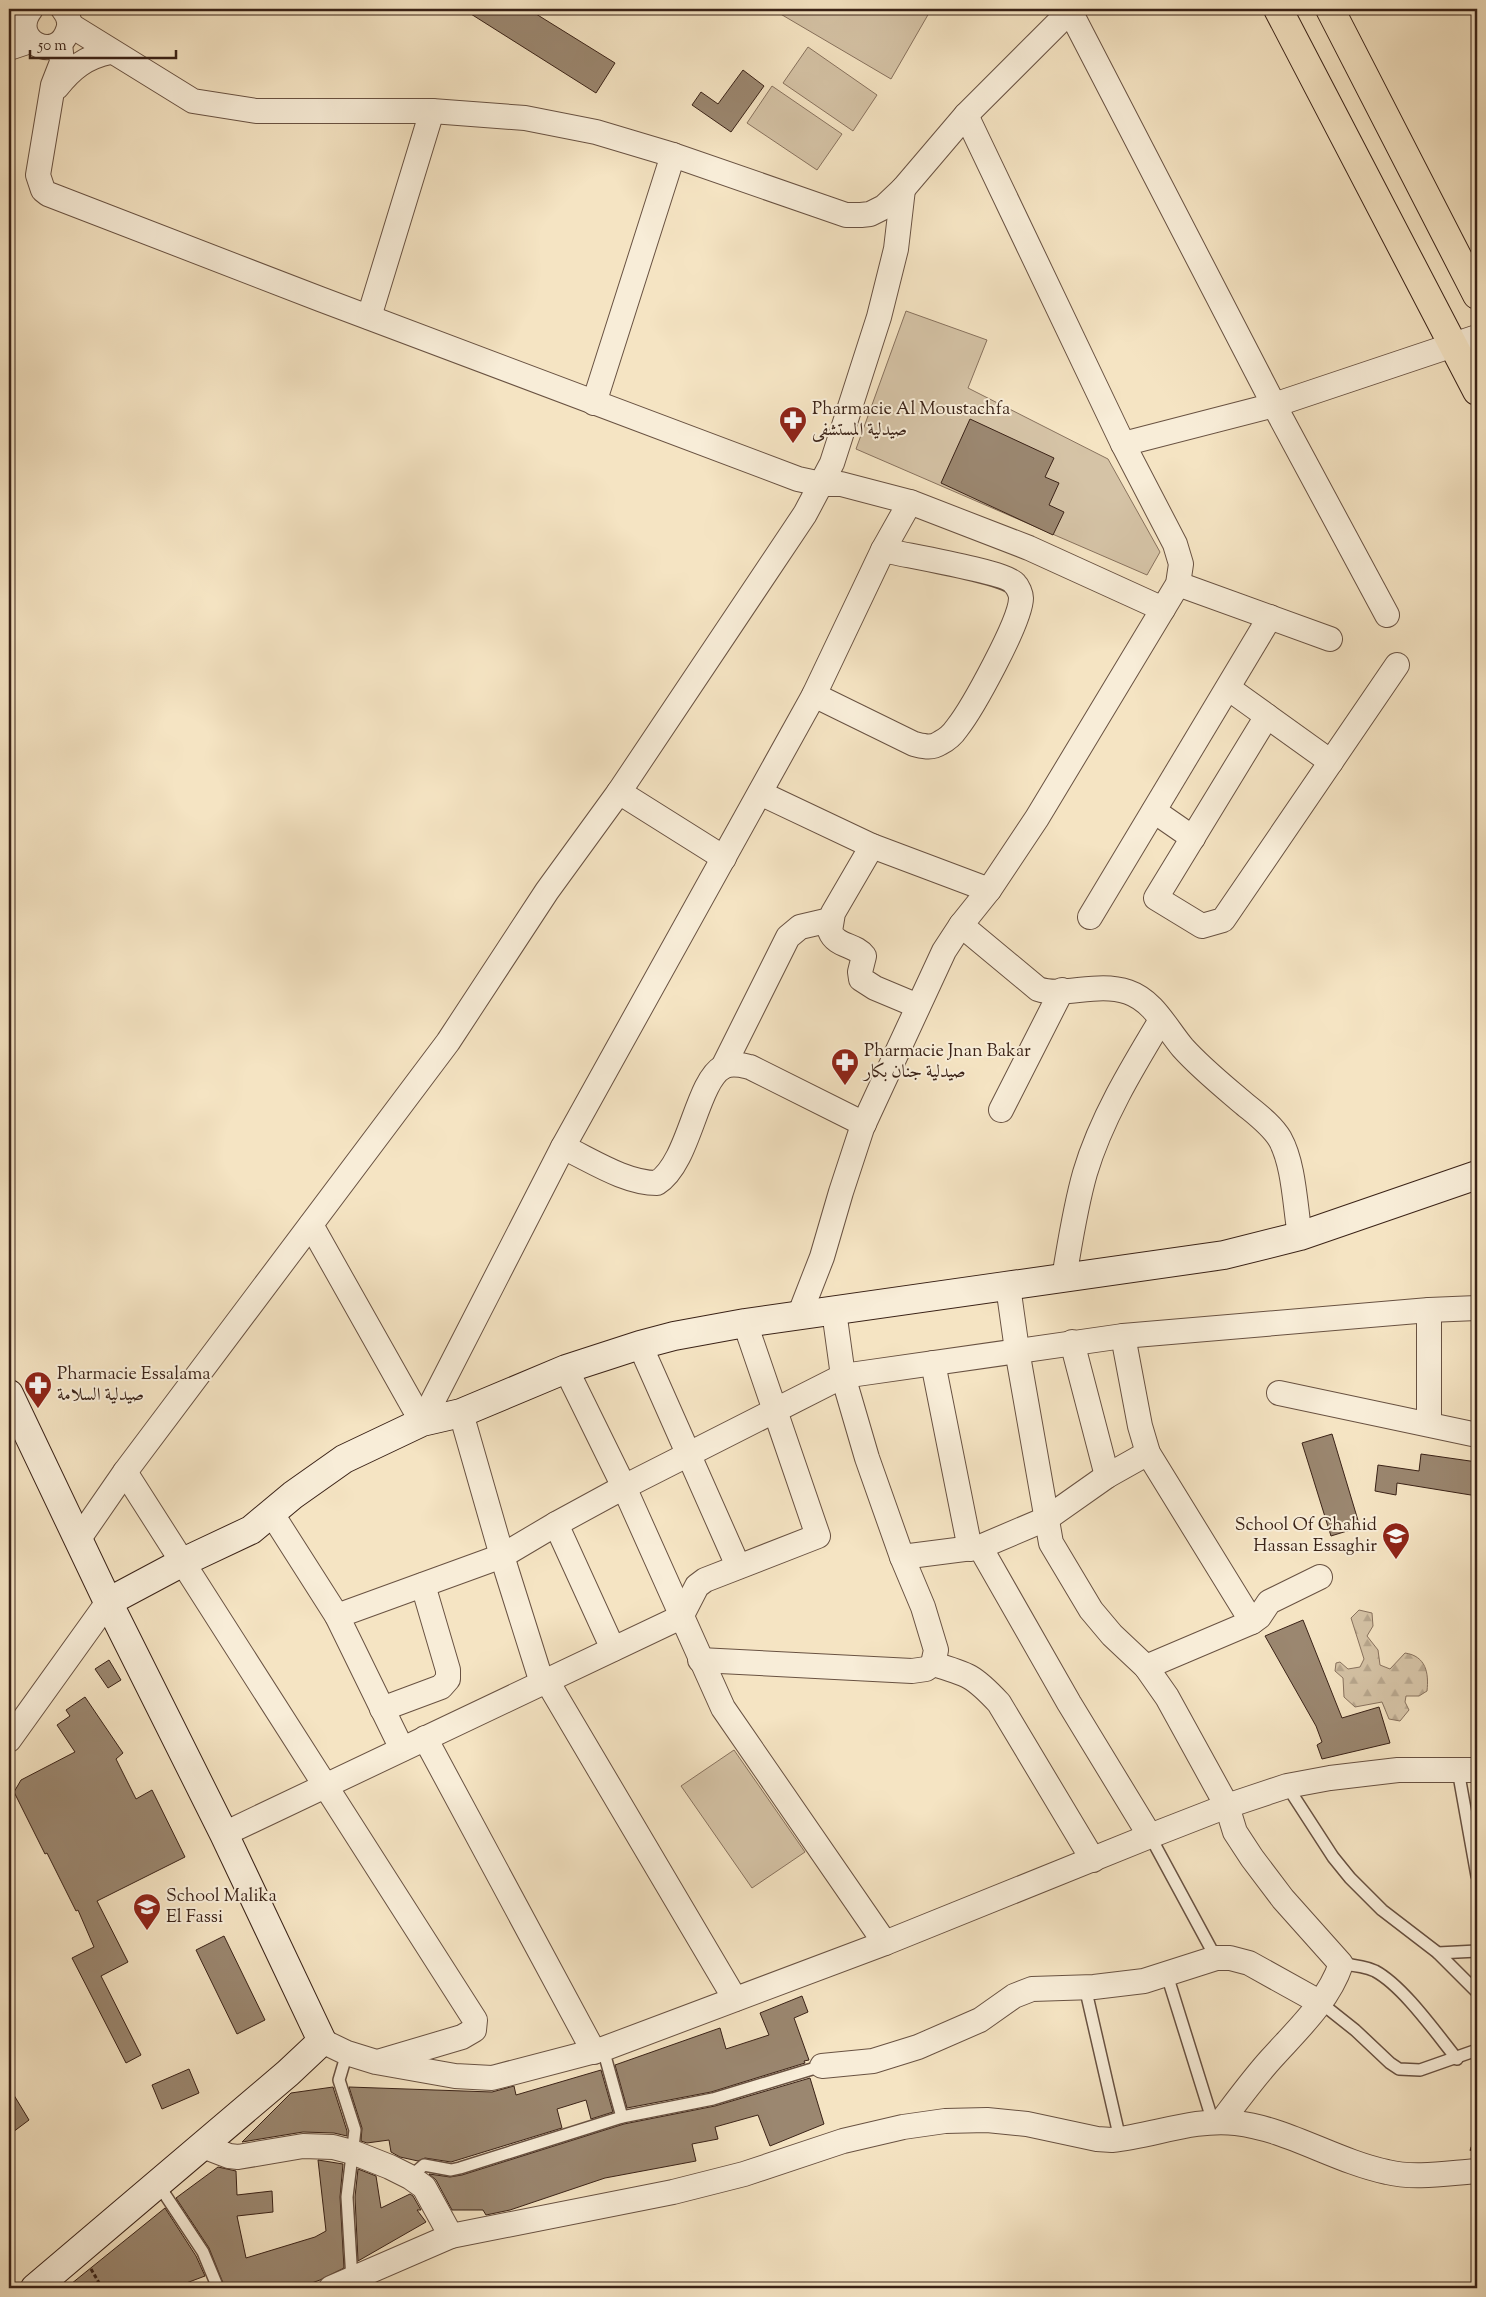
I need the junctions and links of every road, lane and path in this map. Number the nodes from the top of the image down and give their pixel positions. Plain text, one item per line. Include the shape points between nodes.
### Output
1 (1278, 9) edge
2 (1330, 9) edge
3 (1071, 10) edge
4 (22, 18) edge
5 (53, 31) edge
6 (107, 50) junction
7 (52, 90) junction
8 (432, 112) junction
9 (966, 115) junction
10 (673, 155) junction
11 (903, 189) junction
12 (1477, 295) edge
13 (369, 317) junction
14 (1466, 342) edge
15 (1477, 390) edge
16 (594, 403) junction
17 (1274, 405) junction
18 (1123, 444) junction
19 (821, 484) junction
20 (910, 502) junction
21 (883, 550) junction
22 (1178, 584) junction
23 (1163, 609) junction
24 (1387, 615) dead end
25 (1270, 617) junction
26 (1330, 639) dead end
27 (1397, 665) dead end
28 (1228, 688) junction
29 (814, 695) junction
30 (1267, 716) junction
31 (1331, 762) junction
32 (619, 792) junction
33 (760, 793) junction
34 (1154, 811) junction
35 (1192, 838) junction
36 (872, 846) junction
37 (724, 858) junction
38 (989, 890) junction
39 (1090, 917) dead end
40 (830, 920) junction
41 (962, 925) junction
42 (1062, 990) junction
43 (918, 1006) junction
44 (1161, 1020) junction
45 (723, 1067) junction
46 (1001, 1110) dead end
47 (864, 1124) junction
48 (563, 1147) junction
49 (1477, 1176) edge
50 (311, 1225) junction
51 (1300, 1236) junction
52 (1064, 1278) junction
53 (1008, 1286) junction
54 (1477, 1308) edge
55 (1429, 1310) junction
56 (834, 1311) junction
57 (799, 1316) junction
58 (745, 1323) junction
59 (1123, 1336) junction
60 (1072, 1342) junction
61 (640, 1345) junction
62 (1016, 1350) junction
63 (933, 1363) junction
64 (566, 1369) junction
65 (843, 1376) junction
66 (1279, 1393) dead end
67 (9, 1394) edge
68 (777, 1410) junction
69 (461, 1413) junction
70 (422, 1422) junction
71 (1429, 1424) junction
72 (1477, 1434) edge
73 (1148, 1453) junction
74 (690, 1455) junction
75 (126, 1472) junction
76 (1107, 1476) junction
77 (624, 1488) junction
78 (272, 1514) junction
79 (1046, 1519) junction
80 (556, 1524) junction
81 (78, 1540) junction
82 (975, 1548) junction
83 (502, 1556) junction
84 (902, 1557) junction
85 (183, 1562) junction
86 (738, 1566) junction
87 (1320, 1577) dead end
88 (423, 1585) junction
89 (108, 1602) junction
90 (337, 1616) junction
91 (681, 1617) junction
92 (1252, 1622) junction
93 (613, 1649) junction
94 (700, 1660) junction
95 (933, 1664) junction
96 (1146, 1667) junction
97 (544, 1682) junction
98 (382, 1709) junction
99 (425, 1738) junction
100 (9, 1740) edge
101 (402, 1749) junction
102 (1468, 1770) edge
103 (326, 1785) junction
104 (1287, 1786) junction
105 (1227, 1806) junction
106 (224, 1834) junction
107 (1150, 1836) junction
108 (1093, 1860) junction
109 (1477, 1876) edge
110 (885, 1943) junction
111 (1477, 1951) edge
112 (1438, 1953) junction
113 (1216, 1958) junction
114 (1341, 1964) junction
115 (1167, 1975) junction
116 (1085, 1987) junction
117 (1477, 1992) edge
118 (735, 1999) junction
119 (1321, 2003) junction
120 (322, 2041) junction
121 (1477, 2050) edge
122 (598, 2051) junction
123 (347, 2053) junction
124 (1457, 2059) junction
125 (376, 2062) junction
126 (822, 2066) joint
127 (622, 2117) junction
128 (1217, 2122) junction
129 (1120, 2139) junction
130 (203, 2146) junction
131 (352, 2152) junction
132 (1477, 2171) edge
133 (410, 2177) junction
134 (158, 2184) junction
135 (451, 2236) junction
136 (341, 2284) edge
137 (35, 2288) edge
138 (218, 2288) edge

1 - 14 main road
2 - 12 main road
3 - 9 street
3 - 17 street
4 - 5 street via 25,30
5 - 6 street
5 - 7 street via 62,62
6 - 7 street via 78,64
6 - 8 street via 193,101 256,111
7 - 13 street via 38,176 42,190
8 - 10 street via 525,118 596,132
8 - 13 street
9 - 11 street
9 - 18 street
10 - 11 street via 846,214 870,214
10 - 16 street
11 - 19 street via 896,249 879,317 832,463
13 - 16 street
14 - 15 main road
14 - 17 street
16 - 19 street via 798,479
17 - 18 street
17 - 24 street
18 - 22 street via 1175,544 1181,564
19 - 20 street via 841,484
19 - 32 street via 784,547
20 - 21 street
20 - 23 street via 1029,548
21 - 29 street
21 - 29 street via 1012,580 1021,599 1010,630 957,729 938,745 914,744
22 - 23 street
22 - 25 street
23 - 38 street
25 - 26 street
25 - 28 street
27 - 31 street
28 - 30 street
28 - 34 street
29 - 33 street
30 - 31 street
30 - 35 street
31 - 35 street via 1223,920 1202,926 1156,898
32 - 37 street
32 - 50 street via 547,891 448,1042
33 - 36 street
33 - 37 street
34 - 35 street
34 - 39 street
36 - 38 street
36 - 40 street
37 - 48 street
38 - 41 street
40 - 43 street via 834,939 856,948 864,956 860,972 862,980
40 - 45 street via 800,927 788,937
41 - 42 street via 1032,986 1045,991
41 - 43 street via 944,950
42 - 44 street via 1102,987 1126,991 1138,996
42 - 46 street
43 - 47 street
44 - 51 street via 1214,1078 1279,1137 1286,1153
44 - 52 street via 1110,1110 1085,1172
45 - 47 street via 736,1064 750,1067
45 - 48 street via 708,1087 677,1159 669,1173 657,1183 618,1173
47 - 57 street via 822,1257
48 - 70 street
49 - 51 street
50 - 70 street
50 - 75 street
51 - 52 street via 1224,1255
52 - 53 street
53 - 56 street
53 - 62 street
54 - 55 street
55 - 59 street
55 - 71 street
56 - 57 street
56 - 65 street
57 - 58 street
58 - 61 street
58 - 68 street
59 - 60 street
59 - 73 street
60 - 62 street
60 - 76 street
61 - 64 street
61 - 74 street
62 - 63 street
62 - 79 street
63 - 65 street
63 - 82 street
64 - 69 street
64 - 77 street
65 - 68 street
65 - 84 street via 867,1458
66 - 71 street
67 - 81 street
68 - 74 street
68 - 86 street via 818,1536
69 - 70 street
69 - 83 street
70 - 78 street via 344,1459
71 - 72 street
73 - 76 street
73 - 92 street
74 - 77 street
74 - 86 street
75 - 81 street
75 - 85 street
76 - 79 street
77 - 80 street
77 - 91 street
78 - 85 street via 251,1530
78 - 90 street
79 - 82 street
79 - 96 street via 1051,1543 1091,1610
80 - 83 street
80 - 93 street
81 - 89 street
82 - 84 street
82 - 107 street
83 - 88 street
83 - 97 street
84 - 95 street via 923,1607 936,1650
85 - 89 street
85 - 103 street
86 - 91 street via 697,1586
87 - 92 street via 1269,1602
88 - 90 street
88 - 98 street via 448,1679 440,1687
89 - 100 street
89 - 106 street
90 - 98 street
91 - 93 street
91 - 94 street
92 - 96 street
93 - 97 street
94 - 95 street via 905,1671 926,1669
94 - 110 street via 723,1708
95 - 108 street via 964,1672 998,1702
96 - 105 street via 1167,1697
97 - 99 street
97 - 118 street
98 - 101 street
99 - 101 street
99 - 122 street
101 - 103 street
102 - 104 street via 1398,1770
102 - 109 lane
103 - 106 street
103 - 125 street via 476,2020 474,2030 462,2037
104 - 105 street
104 - 112 lane via 1310,1825 1350,1878 1388,1915
105 - 107 street
105 - 114 street via 1235,1832 1267,1879
106 - 120 street
107 - 108 street
107 - 113 lane
108 - 110 street
110 - 118 street
111 - 112 lane
112 - 117 lane
113 - 115 street
113 - 119 street via 1250,1963
114 - 119 street
114 - 124 lane via 1376,1971 1415,2007
115 - 116 street
115 - 128 lane
116 - 126 street via 1032,1988 1014,1996 980,2020 911,2049 873,2061
116 - 129 lane
118 - 122 street
119 - 124 lane via 1399,2069 1420,2070
119 - 128 street
120 - 123 street
120 - 130 street
121 - 124 lane
122 - 125 street via 492,2078 454,2076
122 - 127 lane
123 - 125 street
123 - 131 lane via 339,2080 355,2130
126 - 127 lane via 713,2099
127 - 133 lane via 460,2168 424,2166
128 - 129 street
128 - 132 street via 1263,2128 1345,2160 1389,2173
129 - 135 street via 1097,2139 1027,2124 987,2120 924,2123 843,2141 744,2174 674,2192
130 - 131 street via 238,2157 303,2146 333,2147
130 - 134 street
131 - 133 street
131 - 136 lane
133 - 135 street via 424,2187
134 - 137 street
134 - 138 lane via 203,2252
135 - 136 street

